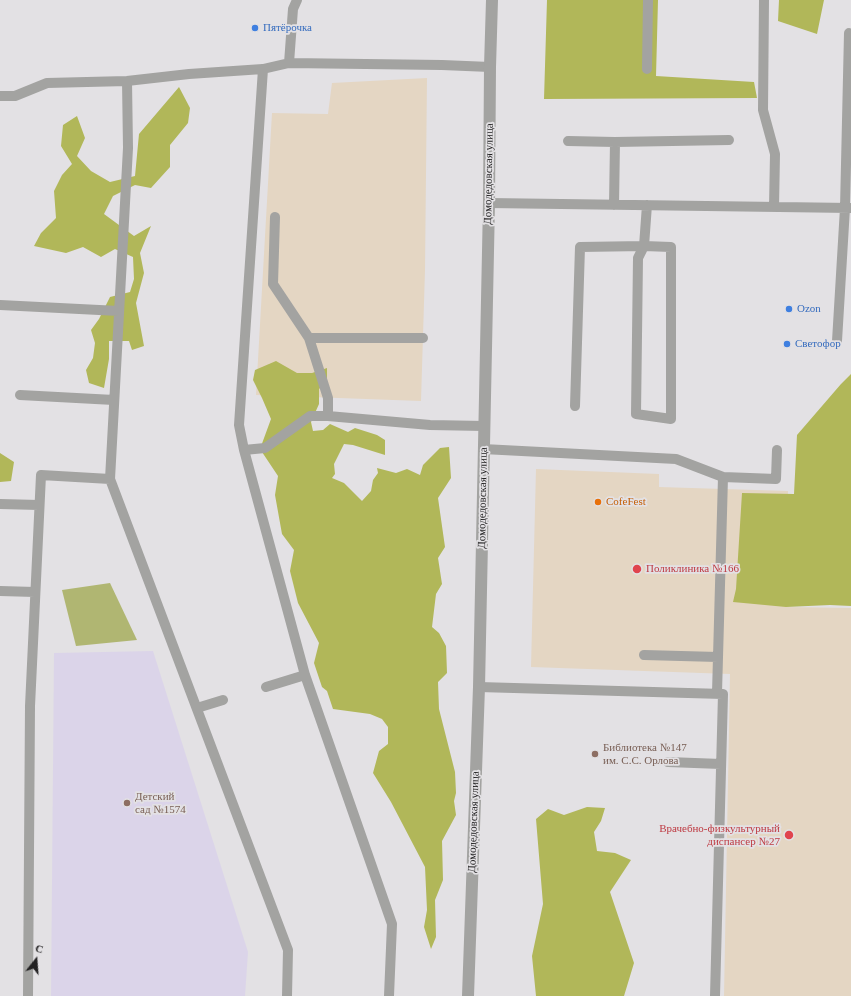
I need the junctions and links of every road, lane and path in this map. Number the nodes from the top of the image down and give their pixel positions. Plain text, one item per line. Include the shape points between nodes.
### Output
1 (297, 0) edge
2 (492, 0) edge
3 (648, 0) edge
4 (764, 0) edge
5 (850, 30) edge
6 (289, 63) junction
7 (490, 67) junction
8 (263, 69) junction
9 (647, 69) dead end
10 (127, 81) junction
11 (0, 96) edge
12 (730, 140) dead end
13 (568, 141) dead end
14 (615, 142) junction
15 (489, 203) junction
16 (614, 205) junction
17 (647, 205) junction
18 (774, 207) junction
19 (848, 208) edge
20 (275, 217) dead end
21 (644, 246) junction
22 (0, 305) edge
23 (119, 311) junction
24 (309, 338) junction
25 (423, 338) dead end
26 (837, 341) dead end
27 (20, 395) dead end
28 (114, 400) junction
29 (576, 406) dead end
30 (328, 416) junction
31 (484, 426) junction
32 (483, 449) junction
33 (244, 450) junction
34 (777, 450) dead end
35 (723, 477) junction
36 (110, 479) junction
37 (0, 504) edge
38 (38, 505) junction
39 (0, 591) edge
40 (35, 592) junction
41 (644, 655) dead end
42 (718, 657) junction
43 (305, 675) junction
44 (266, 687) dead end
45 (479, 687) junction
46 (717, 694) junction
47 (223, 700) dead end
48 (197, 708) junction
49 (668, 762) dead end
50 (721, 764) junction
51 (28, 996) edge
52 (287, 996) edge
53 (389, 996) edge
54 (468, 996) edge
55 (715, 996) edge

1 - 6 lane via 292,9
2 - 7 street, Домодедовская улица
3 - 9 lane
4 - 18 lane via 763,110 774,154
5 - 19 lane
6 - 7 lane
6 - 8 lane
7 - 15 street, Домодедовская улица
8 - 10 lane
8 - 33 lane via 239,426
10 - 11 lane via 47,83 15,96
10 - 23 lane via 128,148
12 - 14 lane
13 - 14 lane
14 - 16 lane
15 - 16 lane
15 - 31 street, Домодедовская улица
16 - 17 lane
17 - 18 lane
17 - 21 lane
18 - 19 lane
19 - 26 lane
20 - 24 lane via 273,284
21 - 21 lane via 638,258 636,414 671,419 671,247
21 - 29 lane via 580,246
22 - 23 lane
23 - 28 lane
24 - 25 lane
24 - 30 lane via 328,398
27 - 28 lane
28 - 36 lane
30 - 31 lane via 430,425
30 - 33 lane via 310,416 265,448
31 - 32 street, Домодедовская улица
32 - 35 lane via 676,459
32 - 45 street, Домодедовская улица
33 - 43 lane
34 - 35 lane via 776,479
35 - 42 lane
36 - 38 lane via 41,475
36 - 48 lane
37 - 38 lane
38 - 40 lane
39 - 40 lane
40 - 51 lane via 30,706
41 - 42 lane
42 - 46 lane
43 - 44 lane
43 - 53 lane via 392,924
45 - 46 lane
45 - 54 street, Домодедовская улица
46 - 50 lane via 723,694
47 - 48 lane
48 - 52 lane via 288,950
49 - 50 lane
50 - 55 lane

